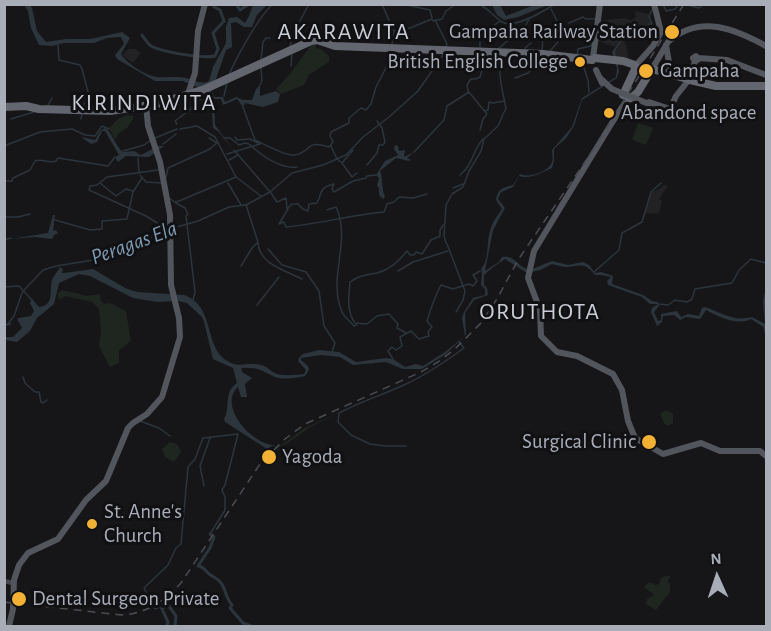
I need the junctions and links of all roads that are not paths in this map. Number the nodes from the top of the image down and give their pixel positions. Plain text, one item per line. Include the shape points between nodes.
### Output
1 (205, 4) edge
2 (601, 4) edge
3 (655, 7) edge
4 (668, 43) junction
5 (766, 46) edge
6 (591, 59) junction
7 (636, 65) junction
8 (652, 69) junction
9 (671, 74) junction
10 (766, 75) edge
11 (602, 79) junction
12 (689, 79) junction
13 (763, 86) edge
14 (624, 93) junction
15 (188, 94) junction
16 (633, 97) junction
17 (146, 105) junction
18 (4, 107) edge
19 (766, 456) edge
20 (4, 581) edge
21 (13, 584) junction
22 (9, 627) edge

1 - 15 main road
2 - 6 main road
3 - 7 main road via 661,32
4 - 5 main road via 695,26 735,30
4 - 8 main road
4 - 9 main road
6 - 7 highway
6 - 11 main road
6 - 15 highway via 336,46 314,40
7 - 14 highway
8 - 9 highway
8 - 16 highway
9 - 12 highway
10 - 12 main road via 723,59 699,59
11 - 12 main road, bridge via 612,89 671,109
11 - 14 main road
12 - 13 highway via 721,86
14 - 16 highway
15 - 17 highway
16 - 19 main road via 618,113 534,251 530,285 540,310 542,338 557,352 578,356 613,374 622,390 637,441 663,454 701,443 720,451 760,451
17 - 18 highway via 110,111
17 - 21 main road via 171,229 173,294 180,337 162,397 128,428 106,481 86,500 58,539 28,553
20 - 21 main road
21 - 22 main road

